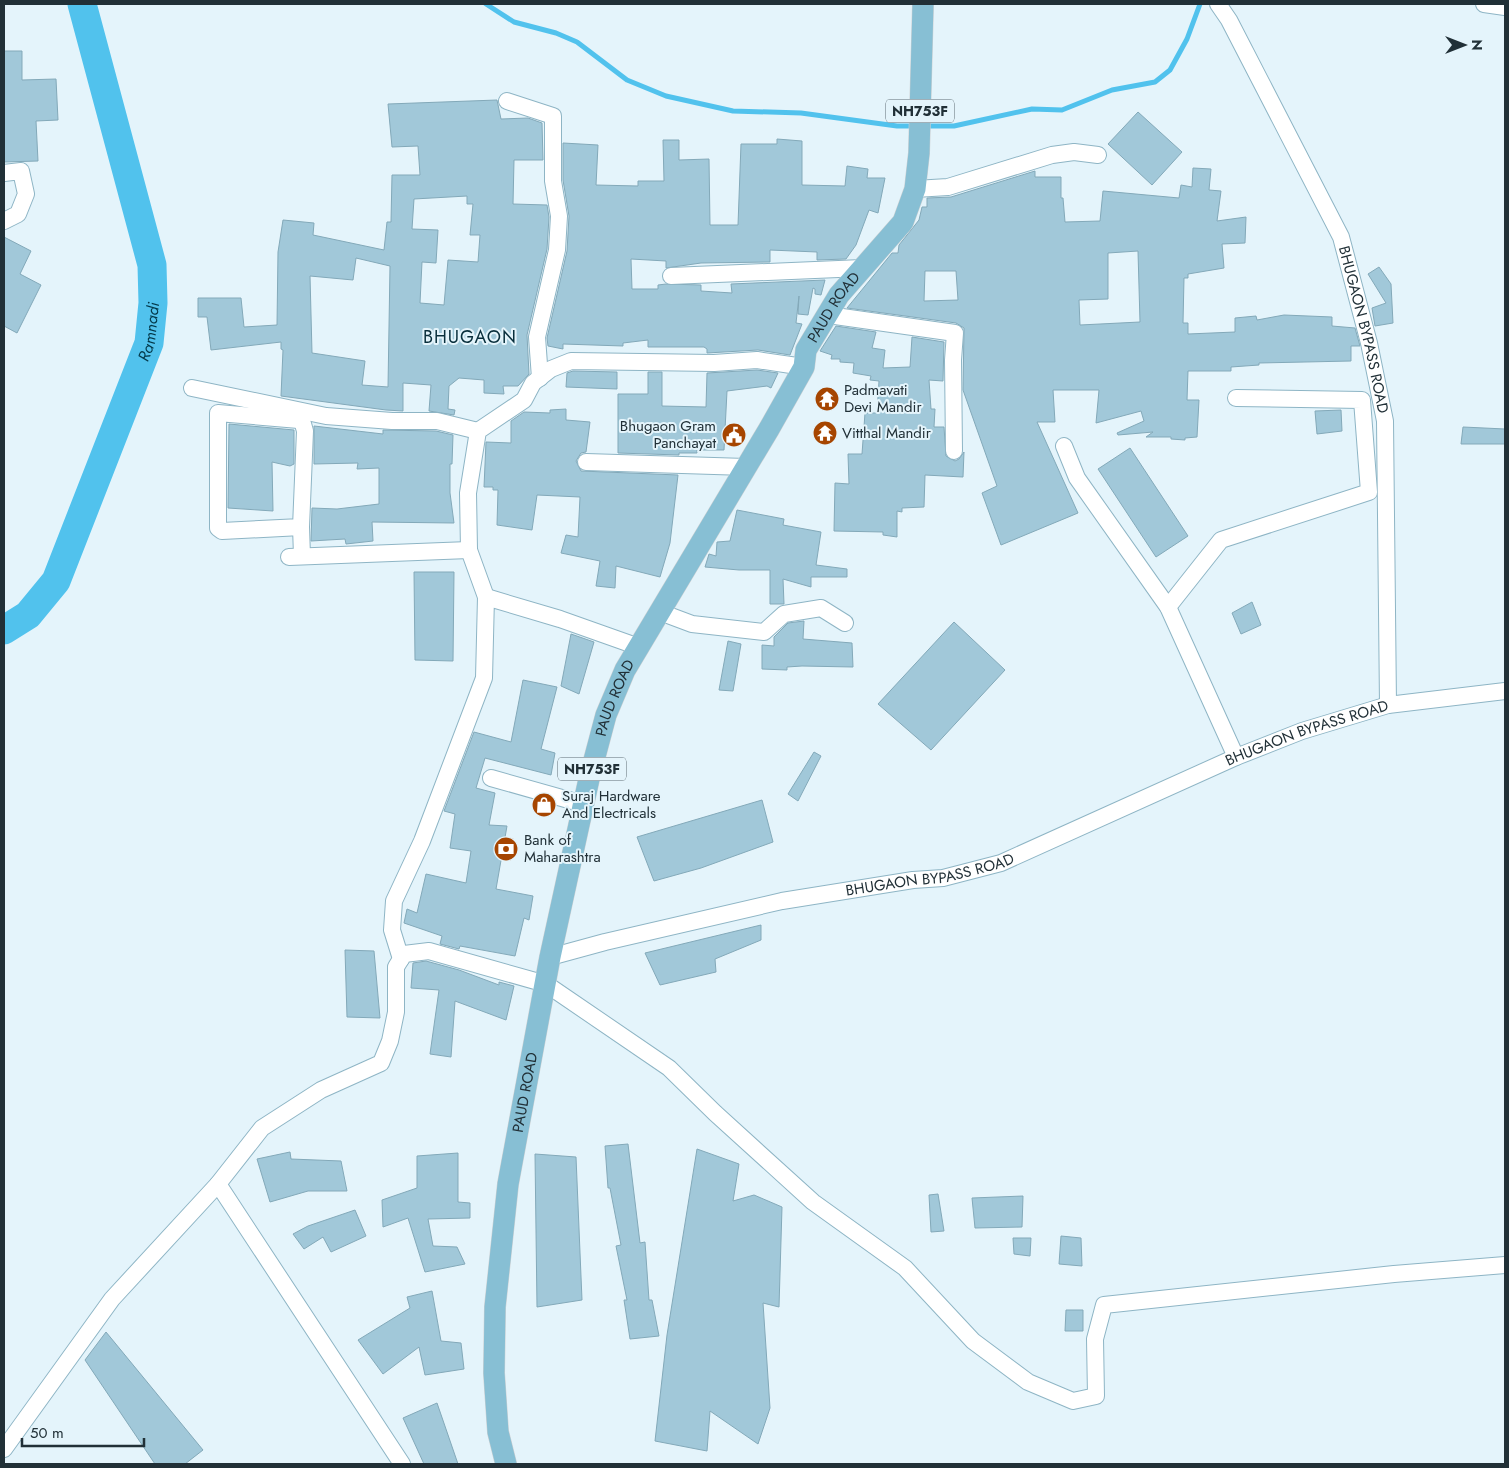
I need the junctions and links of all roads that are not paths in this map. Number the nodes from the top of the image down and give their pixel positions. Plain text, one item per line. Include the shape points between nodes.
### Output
1 (923, 4) edge
2 (1218, 4) edge
3 (1484, 4) edge
4 (1505, 7) edge
5 (506, 101) dead end
6 (1098, 155) dead end
7 (4, 173) edge
8 (915, 189) junction
9 (4, 221) edge
10 (862, 268) junction
11 (671, 276) dead end
12 (828, 315) junction
13 (804, 367) junction
14 (540, 378) junction
15 (192, 388) dead end
16 (1236, 398) dead end
17 (478, 431) junction
18 (1064, 446) dead end
19 (954, 451) dead end
20 (586, 462) dead end
21 (746, 467) junction
22 (301, 527) junction
23 (469, 550) junction
24 (486, 597) junction
25 (1168, 607) junction
26 (660, 612) junction
27 (845, 623) dead end
28 (639, 647) junction
29 (1505, 691) edge
30 (1388, 705) junction
31 (1236, 758) junction
32 (491, 778) dead end
33 (584, 804) junction
34 (550, 957) junction
35 (401, 959) junction
36 (546, 984) junction
37 (218, 1184) junction
38 (1505, 1266) edge
39 (4, 1449) edge
40 (402, 1464) edge
41 (506, 1464) edge

1 - 8 main road, PAUD ROAD / NH753F
2 - 30 street, BHUGAON BYPASS ROAD via 1341,237 1369,343 1386,421
3 - 4 street
5 - 14 street via 553,116 553,181 559,216 557,250 537,337
6 - 8 street via 1074,152 1052,155 948,187
7 - 9 street via 21,171 26,194 18,214
8 - 10 main road, PAUD ROAD / NH753F via 903,222
10 - 11 street
10 - 12 main road, PAUD ROAD / NH753F via 839,295
12 - 13 main road, PAUD ROAD / NH753F via 806,350
12 - 19 street via 955,333 952,360
13 - 14 street via 757,360 714,363 571,361
13 - 21 main road, PAUD ROAD / NH753F
14 - 17 street via 533,383 524,400
15 - 17 street via 326,416 437,421
16 - 25 street via 1362,400 1369,492 1221,540
17 - 23 street via 468,493
18 - 25 street via 1076,478
20 - 21 street
21 - 26 main road, PAUD ROAD / NH753F
22 - 22 street via 303,424 299,420 218,413 218,528 222,531
22 - 23 street via 296,556
23 - 24 street
24 - 28 street
24 - 35 street via 484,678 422,841 394,901 392,930
25 - 31 street
26 - 27 street via 692,624 764,632 784,614 821,608
26 - 28 main road, PAUD ROAD / NH753F
28 - 33 main road, PAUD ROAD / NH753F via 625,670 606,715
29 - 30 street
30 - 31 street, BHUGAON BYPASS ROAD via 1302,731
31 - 34 street, BHUGAON BYPASS ROAD via 1001,863 943,878 782,901
32 - 33 street
33 - 34 main road, PAUD ROAD / NH753F
34 - 36 main road, PAUD ROAD / NH753F
35 - 36 street via 404,954 429,951
35 - 37 street via 396,967 396,1012 381,1063 321,1090 262,1128
36 - 38 street via 669,1068 813,1202 905,1268 973,1341 1028,1382 1073,1401 1096,1396 1095,1339 1104,1305 1394,1274
36 - 41 main road, PAUD ROAD / NH753F via 508,1184 495,1307 494,1373 498,1432
37 - 39 street via 112,1299
37 - 40 street

